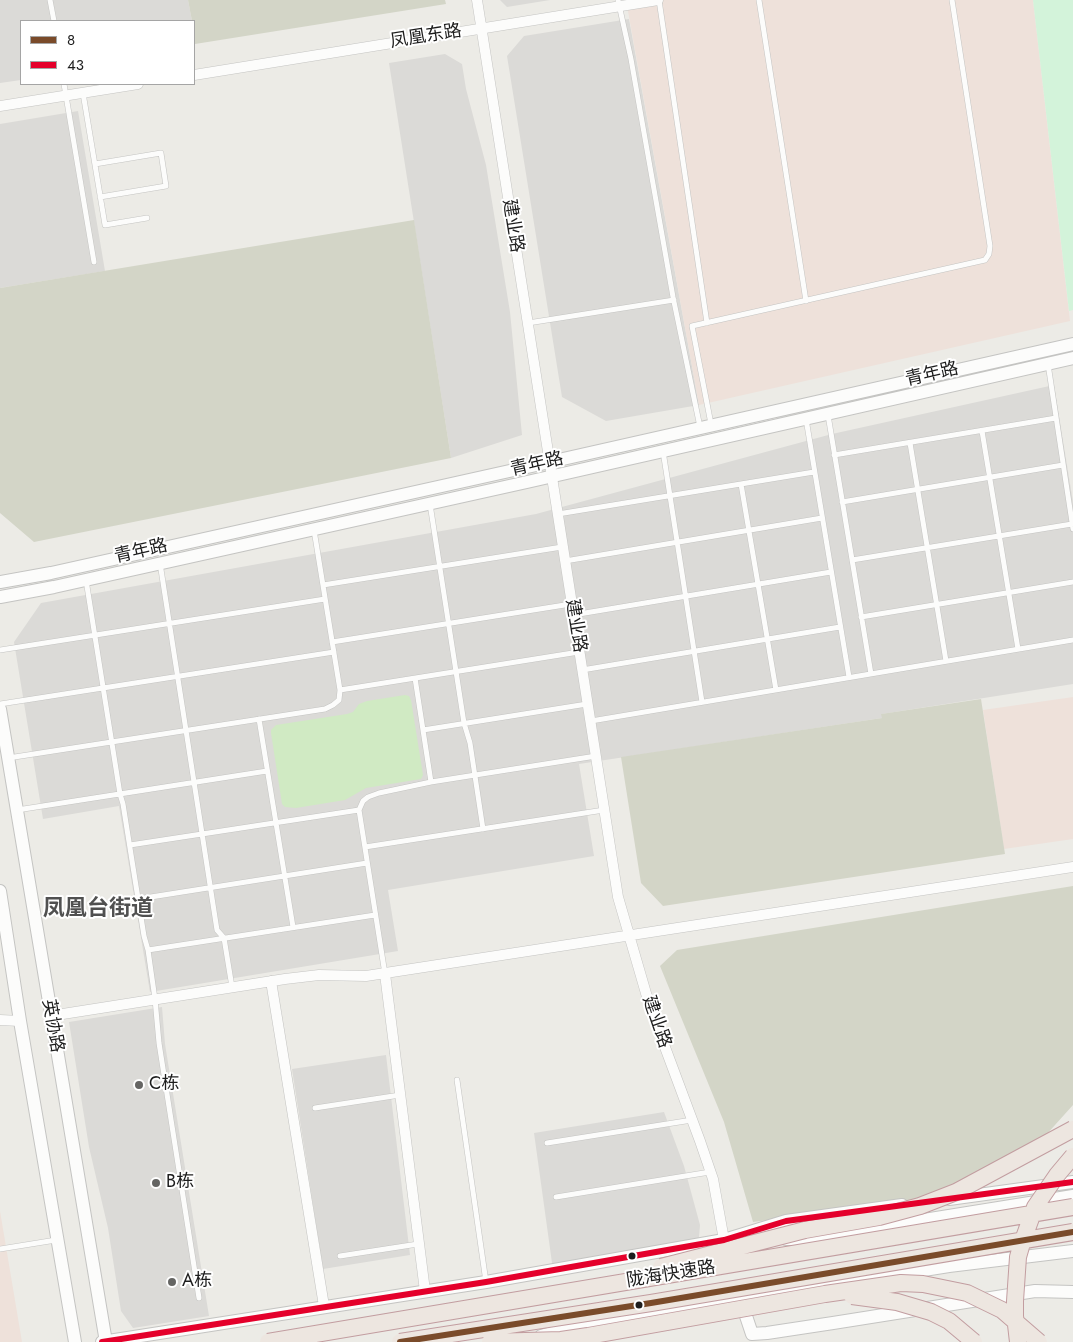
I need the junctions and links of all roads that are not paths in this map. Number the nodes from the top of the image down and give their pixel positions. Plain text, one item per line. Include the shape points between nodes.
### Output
1 (50, 0) edge
2 (477, 0) edge
3 (659, 0) edge
4 (759, 0) edge
5 (952, 0) edge
6 (619, 3) edge
7 (54, 20) edge
8 (481, 28) junction
9 (195, 75) edge
10 (64, 85) edge
11 (132, 85) edge
12 (83, 93) junction
13 (66, 96) junction
14 (0, 106) edge
15 (95, 164) junction
16 (100, 197) junction
17 (147, 218) dead end
18 (94, 262) dead end
19 (674, 300) junction
20 (806, 301) junction
21 (528, 323) junction
22 (707, 323) junction
23 (1073, 344) edge
24 (1073, 358) edge
25 (1048, 364) junction
26 (827, 413) junction
27 (806, 418) junction
28 (1056, 418) junction
29 (705, 427) junction
30 (982, 431) junction
31 (910, 442) junction
32 (663, 451) junction
33 (834, 455) junction
34 (550, 462) junction
35 (1063, 465) junction
36 (814, 472) junction
37 (552, 476) junction
38 (989, 478) junction
39 (742, 484) junction
40 (917, 490) junction
41 (670, 496) junction
42 (842, 502) junction
43 (430, 503) junction
44 (558, 514) junction
45 (822, 518) junction
46 (1073, 526) edge
47 (314, 528) junction
48 (749, 530) junction
49 (999, 536) junction
50 (677, 542) junction
51 (562, 547) junction
52 (927, 548) junction
53 (852, 560) junction
54 (564, 561) junction
55 (160, 563) junction
56 (440, 566) junction
57 (831, 572) junction
58 (86, 579) junction
59 (0, 582) edge
60 (1073, 582) edge
61 (323, 585) junction
62 (758, 585) junction
63 (1008, 592) junction
64 (0, 597) edge
65 (685, 597) junction
66 (326, 599) junction
67 (571, 604) junction
68 (936, 604) junction
69 (573, 615) junction
70 (861, 617) junction
71 (169, 623) junction
72 (448, 624) junction
73 (840, 627) junction
74 (95, 635) junction
75 (767, 639) junction
76 (1073, 640) edge
77 (332, 642) junction
78 (1018, 649) junction
79 (0, 650) edge
80 (694, 651) junction
81 (334, 652) junction
82 (579, 652) junction
83 (946, 661) junction
84 (582, 670) junction
85 (456, 672) junction
86 (871, 674) junction
87 (178, 677) junction
88 (849, 677) junction
89 (415, 678) junction
90 (103, 688) junction
91 (340, 690) junction
92 (776, 690) junction
93 (702, 702) junction
94 (0, 704) edge
95 (587, 704) junction
96 (0, 709) edge
97 (259, 719) junction
98 (590, 722) junction
99 (464, 723) junction
100 (186, 730) junction
101 (423, 730) junction
102 (112, 742) junction
103 (596, 756) junction
104 (8, 758) junction
105 (267, 772) junction
106 (475, 775) junction
107 (431, 782) junction
108 (194, 783) junction
109 (120, 794) junction
110 (16, 810) junction
111 (359, 810) junction
112 (604, 810) junction
113 (275, 823) junction
114 (484, 829) junction
115 (202, 834) junction
116 (130, 845) junction
117 (365, 847) junction
118 (367, 863) junction
119 (1073, 867) edge
120 (285, 876) junction
121 (210, 887) junction
122 (0, 891) edge
123 (138, 898) junction
124 (1, 908) edge
125 (376, 915) junction
126 (293, 928) junction
127 (629, 936) junction
128 (224, 938) junction
129 (148, 950) junction
130 (385, 974) junction
131 (272, 981) junction
132 (232, 987) junction
133 (155, 999) junction
134 (50, 1016) junction
135 (0, 1020) edge
136 (20, 1021) junction
137 (457, 1080) dead end
138 (400, 1095) junction
139 (315, 1108) dead end
140 (693, 1120) junction
141 (1073, 1128) edge
142 (547, 1143) dead end
143 (1073, 1156) edge
144 (710, 1172) junction
145 (1073, 1182) edge
146 (556, 1196) dead end
147 (1073, 1196) edge
148 (1073, 1207) edge
149 (1073, 1232) edge
150 (58, 1239) junction
151 (724, 1240) junction
152 (418, 1244) junction
153 (0, 1250) edge
154 (1073, 1251) edge
155 (340, 1256) dead end
156 (486, 1282) junction
157 (593, 1287) junction
158 (425, 1291) junction
159 (1073, 1292) edge
160 (824, 1294) junction
161 (199, 1298) dead end
162 (740, 1299) junction
163 (324, 1306) junction
164 (75, 1342) edge
165 (104, 1342) edge
166 (268, 1342) edge
167 (400, 1342) edge
168 (490, 1342) edge
169 (522, 1342) edge
170 (974, 1342) edge
171 (1018, 1342) edge
172 (1039, 1342) edge

1 - 7 lane
2 - 8 street, 建业路
3 - 6 street, 凤凰东路
3 - 22 lane
4 - 20 lane
5 - 20 lane via 989,254 985,260
6 - 8 street, 凤凰东路
6 - 19 lane
8 - 9 street, 凤凰东路
8 - 21 street, 建业路
10 - 13 lane
11 - 12 street
12 - 13 street
12 - 15 lane
13 - 14 street
13 - 18 lane
15 - 16 lane
15 - 16 lane via 161,153 166,186
16 - 17 lane via 105,225
19 - 21 lane
19 - 29 lane
20 - 22 lane
21 - 34 street, 建业路
22 - 29 lane via 692,326
23 - 29 street, 青年路
24 - 25 street, 青年路
25 - 26 street, 青年路
25 - 28 lane
26 - 27 street, 青年路
26 - 33 lane
27 - 32 street, 青年路
27 - 36 lane
28 - 30 lane
28 - 35 lane
29 - 34 street, 青年路
30 - 31 lane
30 - 38 lane
31 - 33 lane
31 - 40 lane
32 - 37 street, 青年路
32 - 41 lane
33 - 42 lane
34 - 37 street, 建业路
34 - 59 street, 青年路
35 - 38 lane
35 - 46 lane
36 - 39 lane
36 - 45 lane
37 - 43 street, 青年路
37 - 44 street, 建业路
38 - 40 lane
38 - 49 lane
39 - 41 lane
39 - 48 lane
40 - 42 lane
40 - 52 lane
41 - 44 lane
41 - 50 lane
42 - 53 lane
43 - 47 street, 青年路
43 - 56 lane
44 - 51 street, 建业路
45 - 48 lane
45 - 57 lane
46 - 49 lane
47 - 55 street, 青年路
47 - 61 lane
48 - 50 lane
48 - 62 lane
49 - 52 lane
49 - 63 lane
50 - 54 lane
50 - 65 lane
51 - 54 street, 建业路
51 - 56 lane
52 - 53 lane
52 - 68 lane
53 - 70 lane
54 - 67 street, 建业路
55 - 58 street, 青年路
55 - 71 lane
56 - 61 lane
56 - 72 lane
57 - 62 lane
57 - 73 lane
58 - 64 street, 青年路
58 - 74 lane
60 - 63 lane
61 - 66 lane
62 - 65 lane
62 - 75 lane
63 - 68 lane
63 - 78 lane
65 - 69 lane
65 - 80 lane
66 - 71 lane
66 - 77 lane
67 - 69 street, 建业路
67 - 72 lane
68 - 70 lane
68 - 83 lane
69 - 82 street, 建业路
70 - 86 lane
71 - 74 lane
71 - 87 lane
72 - 77 lane
72 - 85 lane
73 - 75 lane
73 - 88 lane
74 - 79 lane
74 - 90 lane
75 - 80 lane
75 - 92 lane
76 - 78 lane
77 - 81 lane
78 - 83 lane
80 - 84 lane
80 - 93 lane
81 - 87 lane
81 - 91 lane
82 - 84 street, 建业路
82 - 85 lane
83 - 86 lane
84 - 95 street, 建业路
85 - 89 lane
85 - 99 lane
86 - 88 lane
87 - 90 lane
87 - 100 lane
88 - 92 lane
89 - 91 lane
89 - 101 lane
90 - 94 lane
90 - 102 lane
91 - 97 lane via 339,700 324,709
92 - 93 lane
93 - 98 lane
95 - 98 street, 建业路
95 - 99 lane
96 - 104 street, 英协路
97 - 100 lane
97 - 105 lane
98 - 103 street, 建业路
99 - 101 lane
99 - 106 lane
100 - 102 lane
100 - 108 lane
101 - 107 lane
102 - 104 lane
102 - 109 lane
103 - 106 lane
103 - 112 street, 建业路
104 - 110 street, 英协路
105 - 108 lane
105 - 113 lane
106 - 107 lane
106 - 114 lane
107 - 111 lane via 368,797
108 - 109 lane
108 - 115 lane
109 - 110 lane
109 - 116 lane
110 - 134 street, 英协路
111 - 113 lane
111 - 117 lane
112 - 114 lane
112 - 127 street, 建业路 via 618,897
113 - 115 lane
113 - 120 lane
114 - 117 lane
115 - 116 lane
115 - 121 lane
116 - 123 lane
117 - 118 lane
118 - 120 lane
118 - 125 lane
119 - 127 street
120 - 121 lane
120 - 126 lane
121 - 123 lane
121 - 128 lane via 217,930
122 - 124 street, 英协路
123 - 129 lane
124 - 136 street, 英协路
125 - 126 lane
125 - 130 lane
126 - 128 lane
127 - 130 street
127 - 140 street, 建业路 via 650,1007
128 - 129 lane
128 - 132 lane
129 - 133 lane
130 - 131 street via 320,974
130 - 138 street
131 - 132 street
131 - 163 street
132 - 133 street
133 - 134 street
133 - 161 lane
134 - 165 street, 英协路
135 - 136 street
136 - 150 street, 英协路
137 - 156 lane
138 - 139 lane
138 - 152 street
140 - 142 lane
140 - 144 street, 建业路
141 - 157 highway, bridge via 956,1192 900,1213 805,1230
143 - 171 highway, bridge via 1035,1207 1022,1243 1015,1301
144 - 146 lane
144 - 151 street, 建业路
145 - 151 street via 786,1221
147 - 151 street via 806,1239
148 - 157 highway, 陇海快速路, bridge
149 - 167 highway, 陇海快速路, bridge
150 - 153 lane
150 - 164 street, 英协路
151 - 156 street
152 - 155 lane
152 - 158 street
154 - 162 street via 949,1266
156 - 158 street
157 - 166 highway, 陇海快速路, bridge
158 - 163 street
159 - 162 street via 1035,1291 752,1334
160 - 168 highway, bridge via 561,1340
160 - 170 highway, bridge via 897,1302 931,1312 949,1321
160 - 172 highway, bridge via 901,1283 967,1293 1002,1310
162 - 169 street via 584,1324
163 - 165 street

